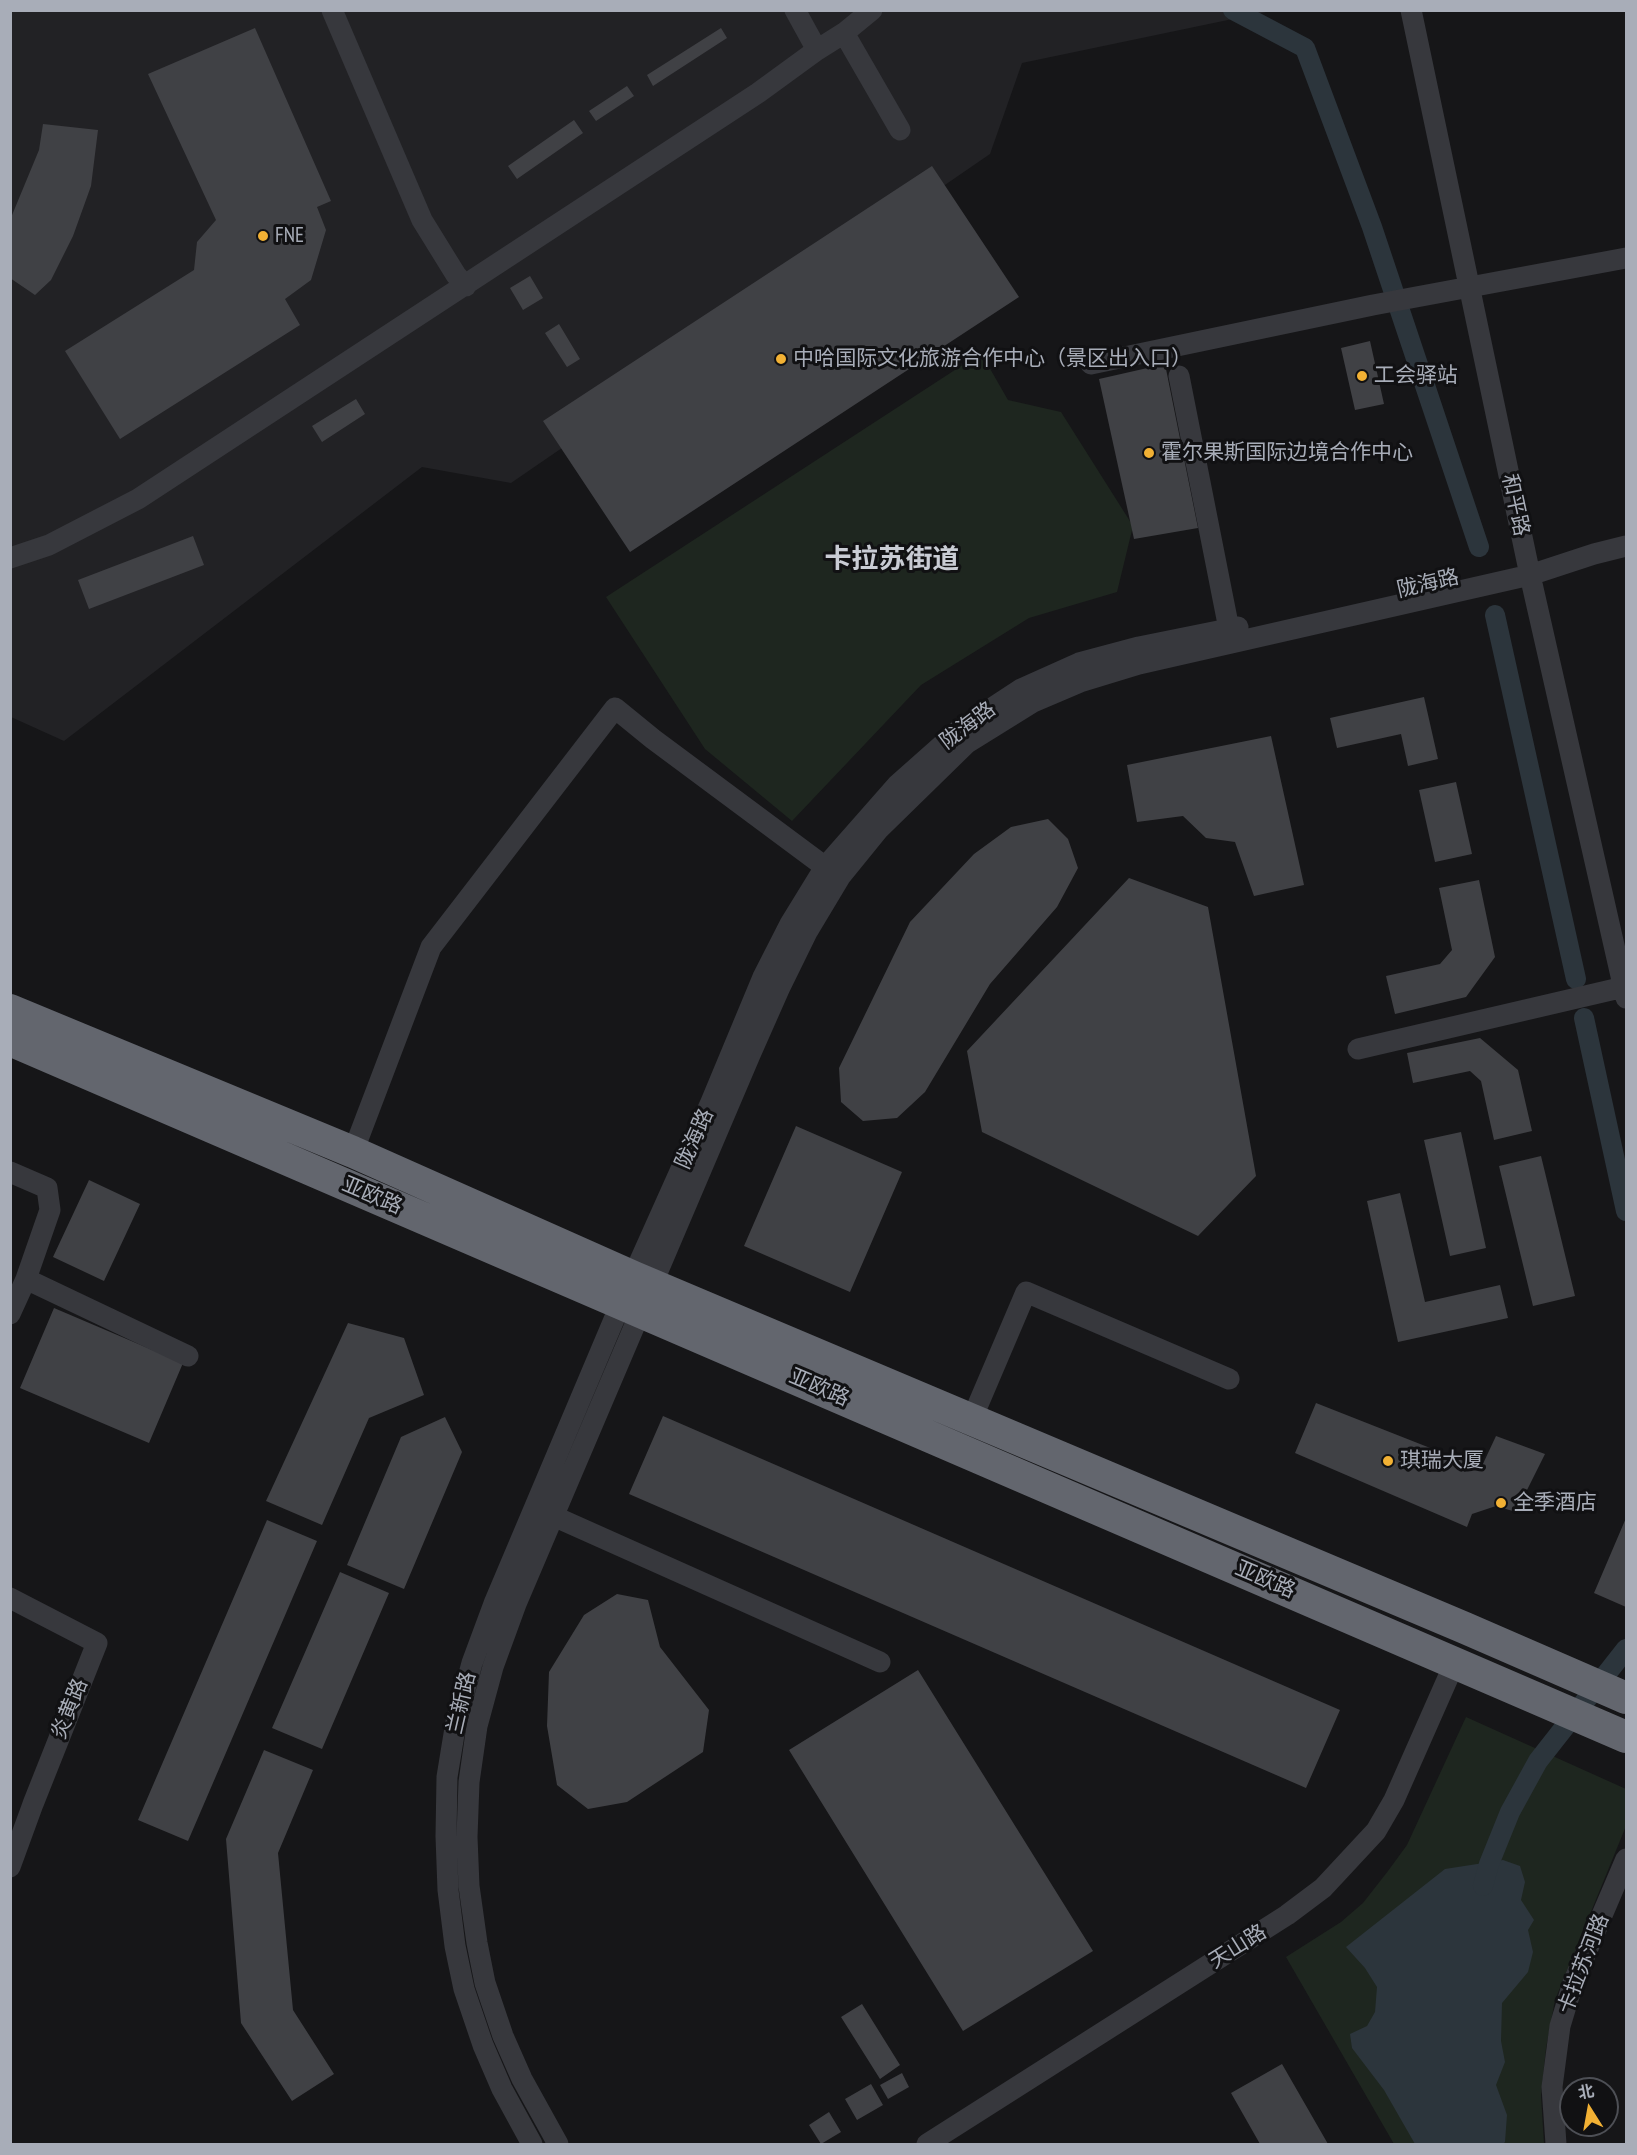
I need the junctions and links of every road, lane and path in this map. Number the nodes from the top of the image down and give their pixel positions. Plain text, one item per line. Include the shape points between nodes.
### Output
1 (332, 10) edge
2 (795, 10) edge
3 (872, 10) edge
4 (1411, 10) edge
5 (844, 33) junction
6 (817, 50) junction
7 (900, 130) dead end
8 (1626, 258) edge
9 (466, 286) junction
10 (1469, 286) junction
11 (1091, 364) dead end
12 (1179, 376) dead end
13 (1626, 546) edge
14 (10, 558) edge
15 (1529, 568) junction
16 (1229, 629) junction
17 (832, 872) junction
18 (1625, 992) edge
19 (10, 1010) edge
20 (10, 1040) edge
21 (1358, 1049) dead end
22 (353, 1152) junction
23 (10, 1172) edge
24 (26, 1279) junction
25 (637, 1294) junction
26 (10, 1314) edge
27 (188, 1356) dead end
28 (1229, 1379) dead end
29 (972, 1421) junction
30 (533, 1508) junction
31 (554, 1515) junction
32 (10, 1598) edge
33 (880, 1662) dead end
34 (1455, 1662) junction
35 (1626, 1698) edge
36 (1626, 1737) edge
37 (1626, 1859) edge
38 (10, 1867) edge
39 (532, 2145) edge
40 (558, 2145) edge
41 (927, 2145) edge
42 (1556, 2145) edge

1 - 9 street via 422,220
2 - 6 street
3 - 5 street
4 - 10 street, 和平路
5 - 6 street
5 - 7 street
6 - 9 street
8 - 10 street
9 - 14 street via 138,499 49,545
10 - 11 street
10 - 15 street, 和平路
12 - 16 street
13 - 15 street, 陇海路
15 - 16 street, 陇海路
15 - 17 street, 陇海路 via 1139,664 1033,702 967,743
15 - 18 street, 和平路
16 - 17 street, 陇海路 via 1079,663 1021,689 960,729 898,784
17 - 22 street via 615,708 431,947
17 - 25 street, 陇海路
18 - 21 street
19 - 22 highway, 亚欧路
20 - 25 highway, 亚欧路
22 - 25 highway, 亚欧路
23 - 24 street via 47,1188 50,1210
24 - 26 street
24 - 27 street
25 - 29 highway, 亚欧路
25 - 30 street, 兰新路
25 - 31 street, 兰新路
25 - 34 highway, 亚欧路
28 - 29 street via 1026,1292
29 - 35 highway, 亚欧路
30 - 31 street
30 - 39 street, 兰新路 via 472,1663 456,1722 447,1777 446,1836 448,1890 464,1989 502,2089
31 - 33 street
31 - 40 street, 兰新路 via 516,1604 482,1706 469,1782 467,1837 469,1886 485,1983 522,2079
32 - 38 street, 炎黄路 via 97,1643
34 - 36 highway, 亚欧路
34 - 41 street, 天山路 via 1394,1800 1376,1831 1323,1888 1287,1915
37 - 42 street, 卡拉苏河路 via 1573,1983 1560,2026 1552,2087

